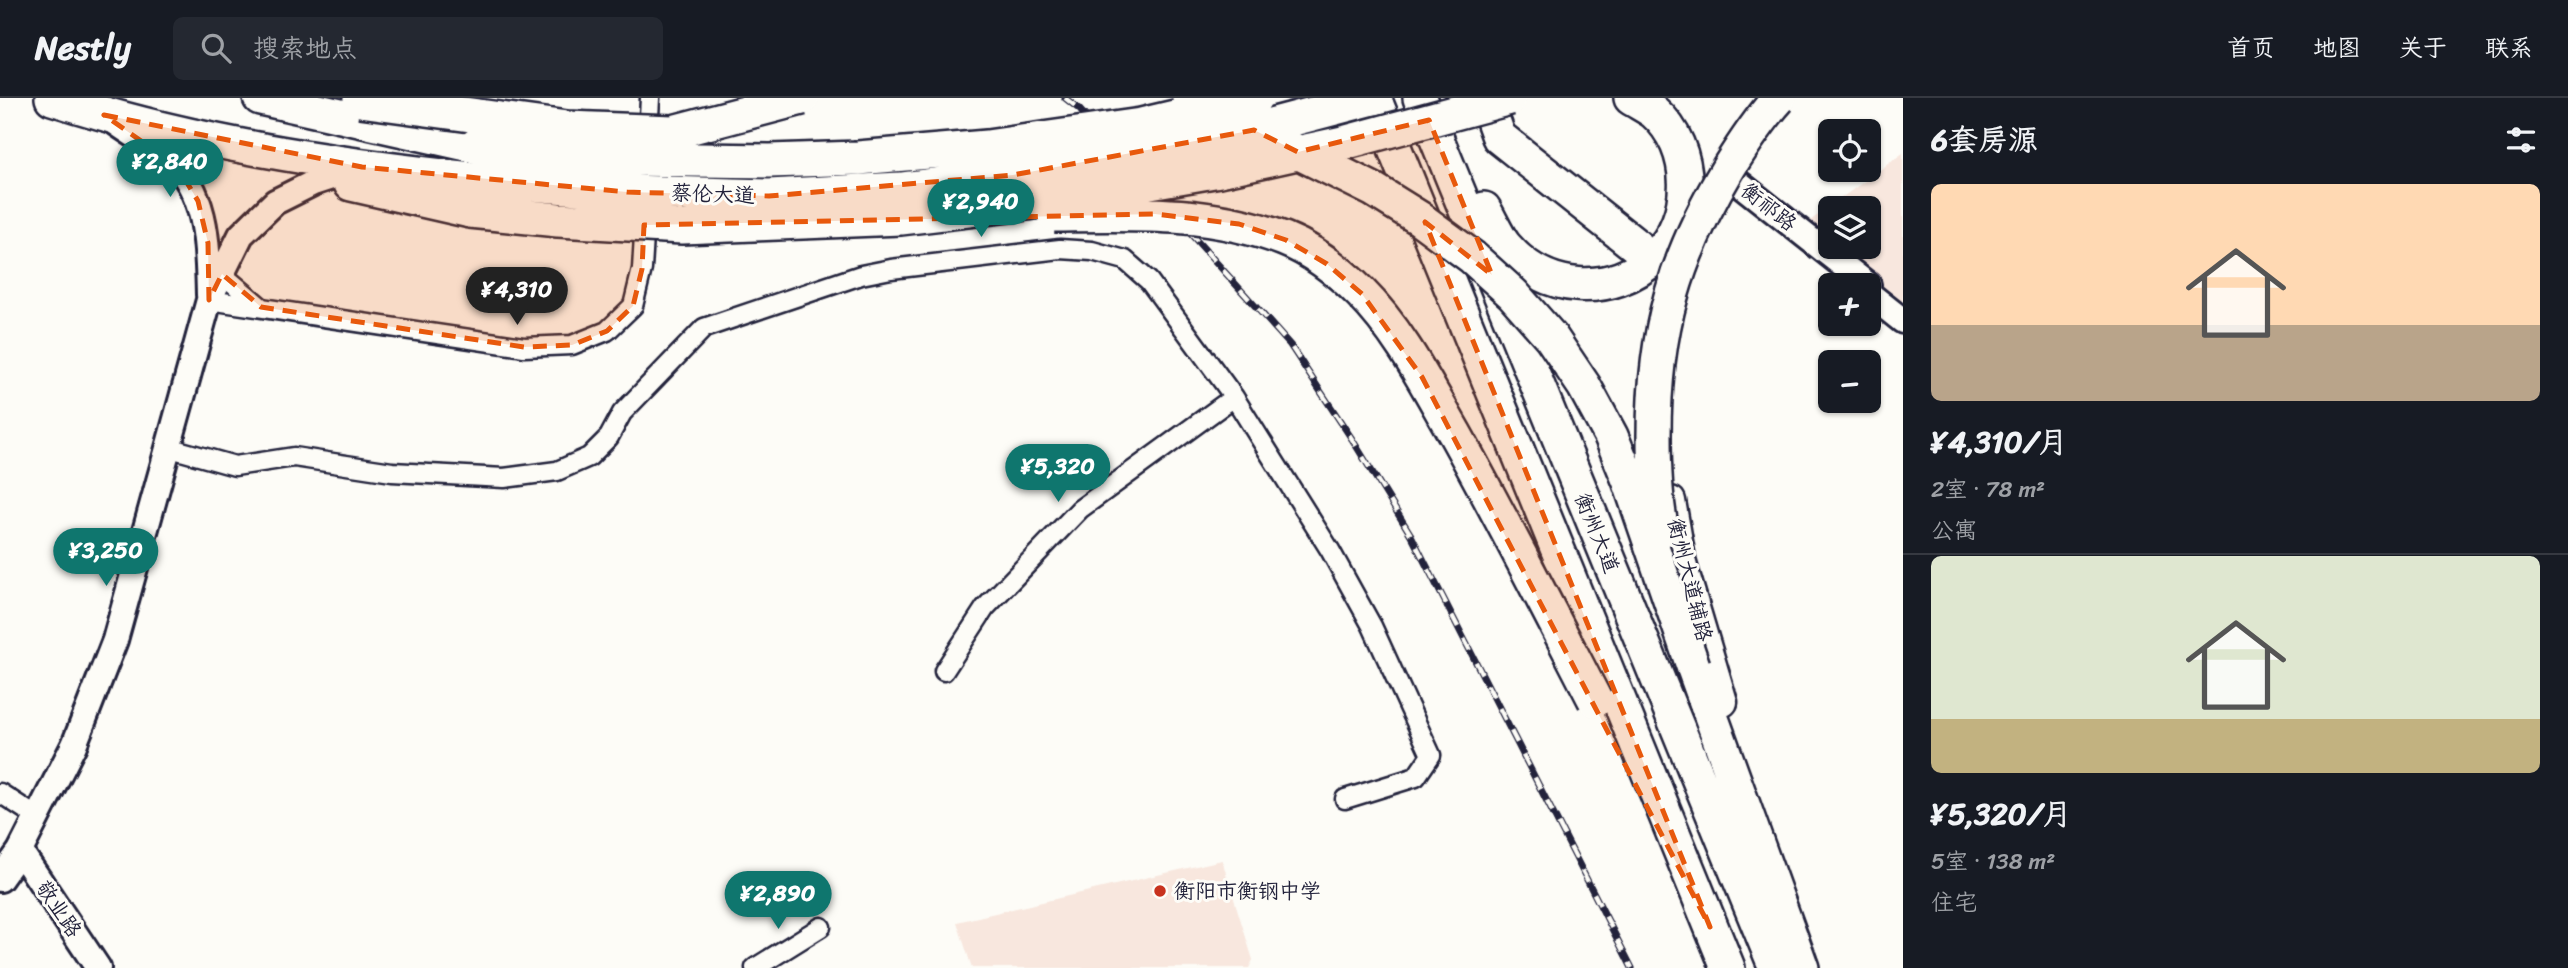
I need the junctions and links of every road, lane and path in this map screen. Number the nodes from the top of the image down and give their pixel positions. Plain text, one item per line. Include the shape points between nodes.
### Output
1 (52, 98) edge
2 (260, 98) edge
3 (319, 98) edge
4 (650, 98) edge
5 (803, 98) edge
6 (1189, 98) edge
7 (1255, 98) edge
8 (1374, 98) edge
9 (1422, 98) edge
10 (1485, 98) edge
11 (1510, 98) edge
12 (1631, 98) edge
13 (1779, 98) edge
14 (1796, 98) edge
15 (354, 99) edge
16 (104, 115) junction
17 (181, 134) junction
18 (425, 136) junction
19 (362, 167) junction
20 (328, 179) junction
21 (472, 179) junction
22 (1734, 183) junction
23 (901, 218) junction
24 (1667, 270) junction
25 (1843, 273) edge
26 (1852, 273) edge
27 (222, 274) junction
28 (1881, 296) edge
29 (209, 300) junction
30 (1881, 304) edge
31 (261, 307) junction
32 (1903, 313) edge
33 (1903, 321) edge
34 (1234, 397) junction
35 (167, 447) junction
36 (1693, 666) junction
37 (944, 671) dead end
38 (0, 793) edge
39 (1345, 799) dead end
40 (37, 817) junction
41 (19, 851) junction
42 (0, 879) edge
43 (821, 927) dead end
44 (1710, 927) junction
45 (98, 968) edge
46 (755, 968) edge
47 (1728, 968) edge
48 (1776, 968) edge
49 (1801, 968) edge
50 (1818, 968) edge

1 - 16 highway, 蔡伦大道
2 - 18 highway, 蔡伦大道
3 - 18 highway
4 - 31 street via 642,269 633,306 607,331 572,345 524,347
5 - 15 highway, bridge via 673,132 567,128
6 - 36 highway, bridge via 1374,190 1472,257 1513,294 1584,386 1611,436
7 - 21 highway, 蔡伦大道, bridge via 1141,125 987,147 770,161 627,159
8 - 21 highway, 蔡伦大道, bridge via 1206,142 1013,175 901,188 769,196 627,192
8 - 44 highway, 衡州大道
9 - 12 highway via 1505,246 1555,282 1579,285 1608,283 1657,255 1673,234 1683,208 1682,156 1671,132
9 - 48 highway, 衡州大道
10 - 24 highway via 1499,137
11 - 23 highway, bridge via 1220,170 1028,203
13 - 36 highway, bridge via 1708,202 1685,252 1661,332 1654,392 1657,508
14 - 22 main road, 衡州大道辅路 via 1757,145
16 - 17 highway, 蔡伦大道
16 - 29 street via 177,166 198,201 208,243
17 - 19 highway, 蔡伦大道
17 - 20 highway
18 - 21 highway, 蔡伦大道
19 - 20 street
19 - 21 highway, 蔡伦大道
20 - 21 highway
20 - 27 street via 275,202 241,235
21 - 23 highway, bridge via 558,220 681,227
22 - 24 main road, 衡州大道辅路 via 1706,235
22 - 25 street, 衡祁路
22 - 26 street, 衡祁路
23 - 44 highway, bridge via 1198,217 1286,240 1327,264 1362,294 1422,377 1489,494
24 - 50 main road, 衡州大道辅路 via 1672,359 1667,406 1669,476 1682,564 1712,672
27 - 29 street
27 - 31 street
28 - 32 street, 衡祁路
29 - 31 street
29 - 35 street
30 - 33 street
34 - 35 street via 1149,281 1125,260 1060,249 861,275 704,328 622,413 609,437 589,457 557,471 505,478 393,472 294,457 234,466
34 - 37 street via 1080,509 985,608
34 - 39 street via 1372,626 1431,755 1416,777
35 - 40 street via 115,640 74,745
36 - 49 highway
38 - 40 street
40 - 41 street
41 - 42 street
41 - 45 street, 敬业路
43 - 46 street
44 - 47 highway, 衡州大道

